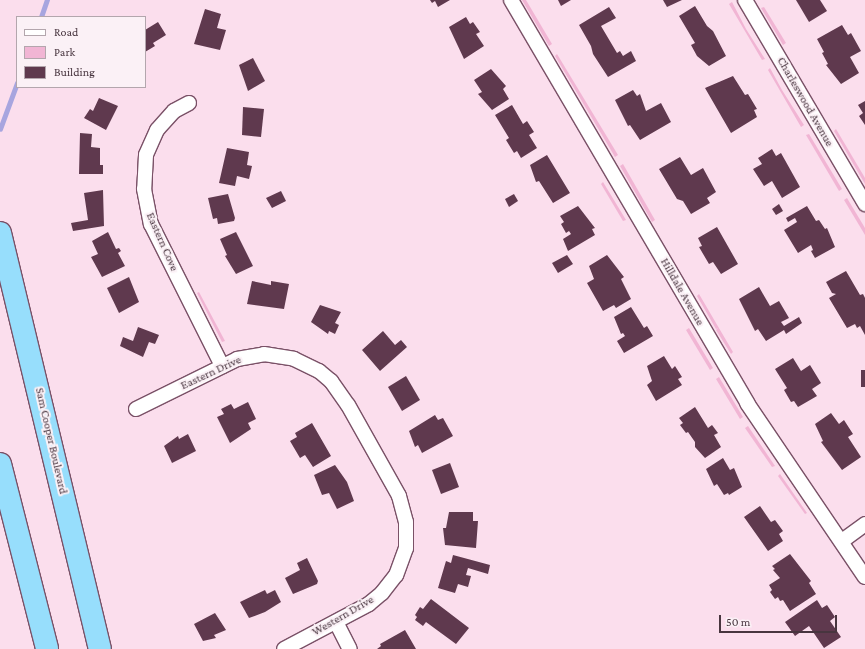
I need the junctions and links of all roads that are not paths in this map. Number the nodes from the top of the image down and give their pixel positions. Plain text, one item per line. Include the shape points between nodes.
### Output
1 (511, 0) edge
2 (745, 0) edge
3 (190, 103) dead end
4 (865, 204) edge
5 (0, 233) edge
6 (222, 366) junction
7 (136, 409) dead end
8 (369, 442) joint
9 (0, 464) edge
10 (865, 524) edge
11 (842, 541) junction
12 (865, 577) edge
13 (336, 622) junction
14 (47, 649) edge
15 (100, 649) edge
16 (284, 649) edge
17 (350, 649) edge

1 - 11 street, Hilldale Avenue via 747,403
2 - 4 street, Charleswood Avenue
3 - 6 street, Eastern Cove via 174,111 157,130 146,155 144,189 151,224
5 - 15 highway, Sam Cooper Boulevard
6 - 7 street, Eastern Drive
6 - 8 street, Eastern Drive via 237,359 264,354 280,355 308,364 325,375 339,390
8 - 13 street, Western Drive via 405,511 406,548 396,575 382,594
9 - 14 highway
10 - 11 street
11 - 12 street, Hilldale Avenue
13 - 16 street, Western Drive
13 - 17 street

